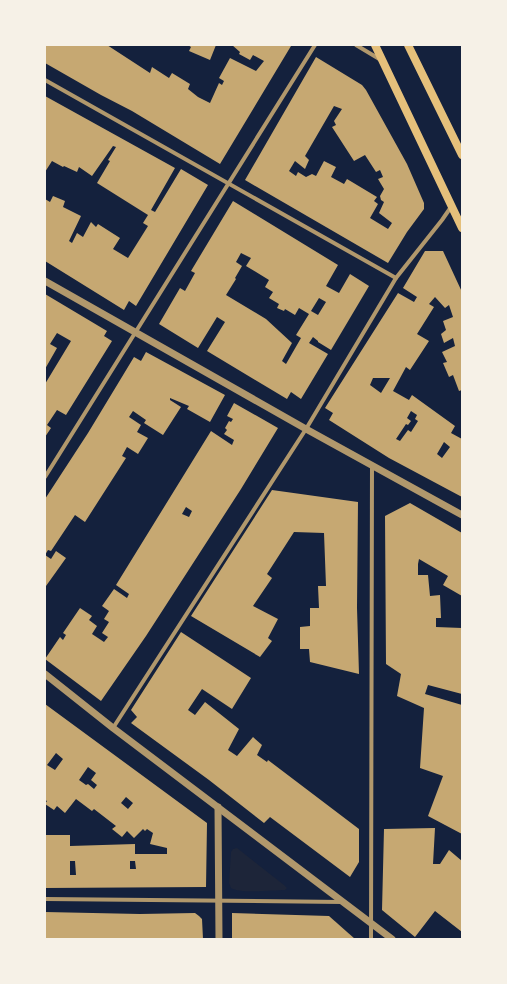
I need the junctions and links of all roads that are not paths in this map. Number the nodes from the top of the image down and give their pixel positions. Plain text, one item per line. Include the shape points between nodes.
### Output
1 (315, 45) edge
2 (356, 45) edge
3 (375, 45) edge
4 (408, 45) edge
5 (383, 62) junction
6 (45, 80) edge
7 (462, 153) edge
8 (229, 183) junction
9 (452, 206) junction
10 (462, 228) edge
11 (396, 278) junction
12 (45, 280) edge
13 (135, 332) junction
14 (306, 429) junction
15 (372, 465) junction
16 (45, 477) edge
17 (462, 515) edge
18 (45, 674) edge
19 (113, 728) junction
20 (218, 807) junction
21 (45, 900) edge
22 (218, 901) junction
23 (344, 902) junction
24 (371, 923) junction
25 (219, 939) edge
26 (371, 939) edge
27 (392, 939) edge

1 - 8 street
2 - 5 street
3 - 5 main road
4 - 7 main road
5 - 9 main road
6 - 8 street
8 - 11 street
8 - 13 street
9 - 10 main road
9 - 11 street
11 - 14 street
12 - 13 street
13 - 14 street
13 - 16 street
14 - 15 street
14 - 19 street
15 - 17 street
15 - 24 street
18 - 19 street
19 - 20 street
20 - 22 street
20 - 23 street
21 - 22 street
22 - 23 street
22 - 25 street
23 - 24 street
24 - 26 street
24 - 27 street

